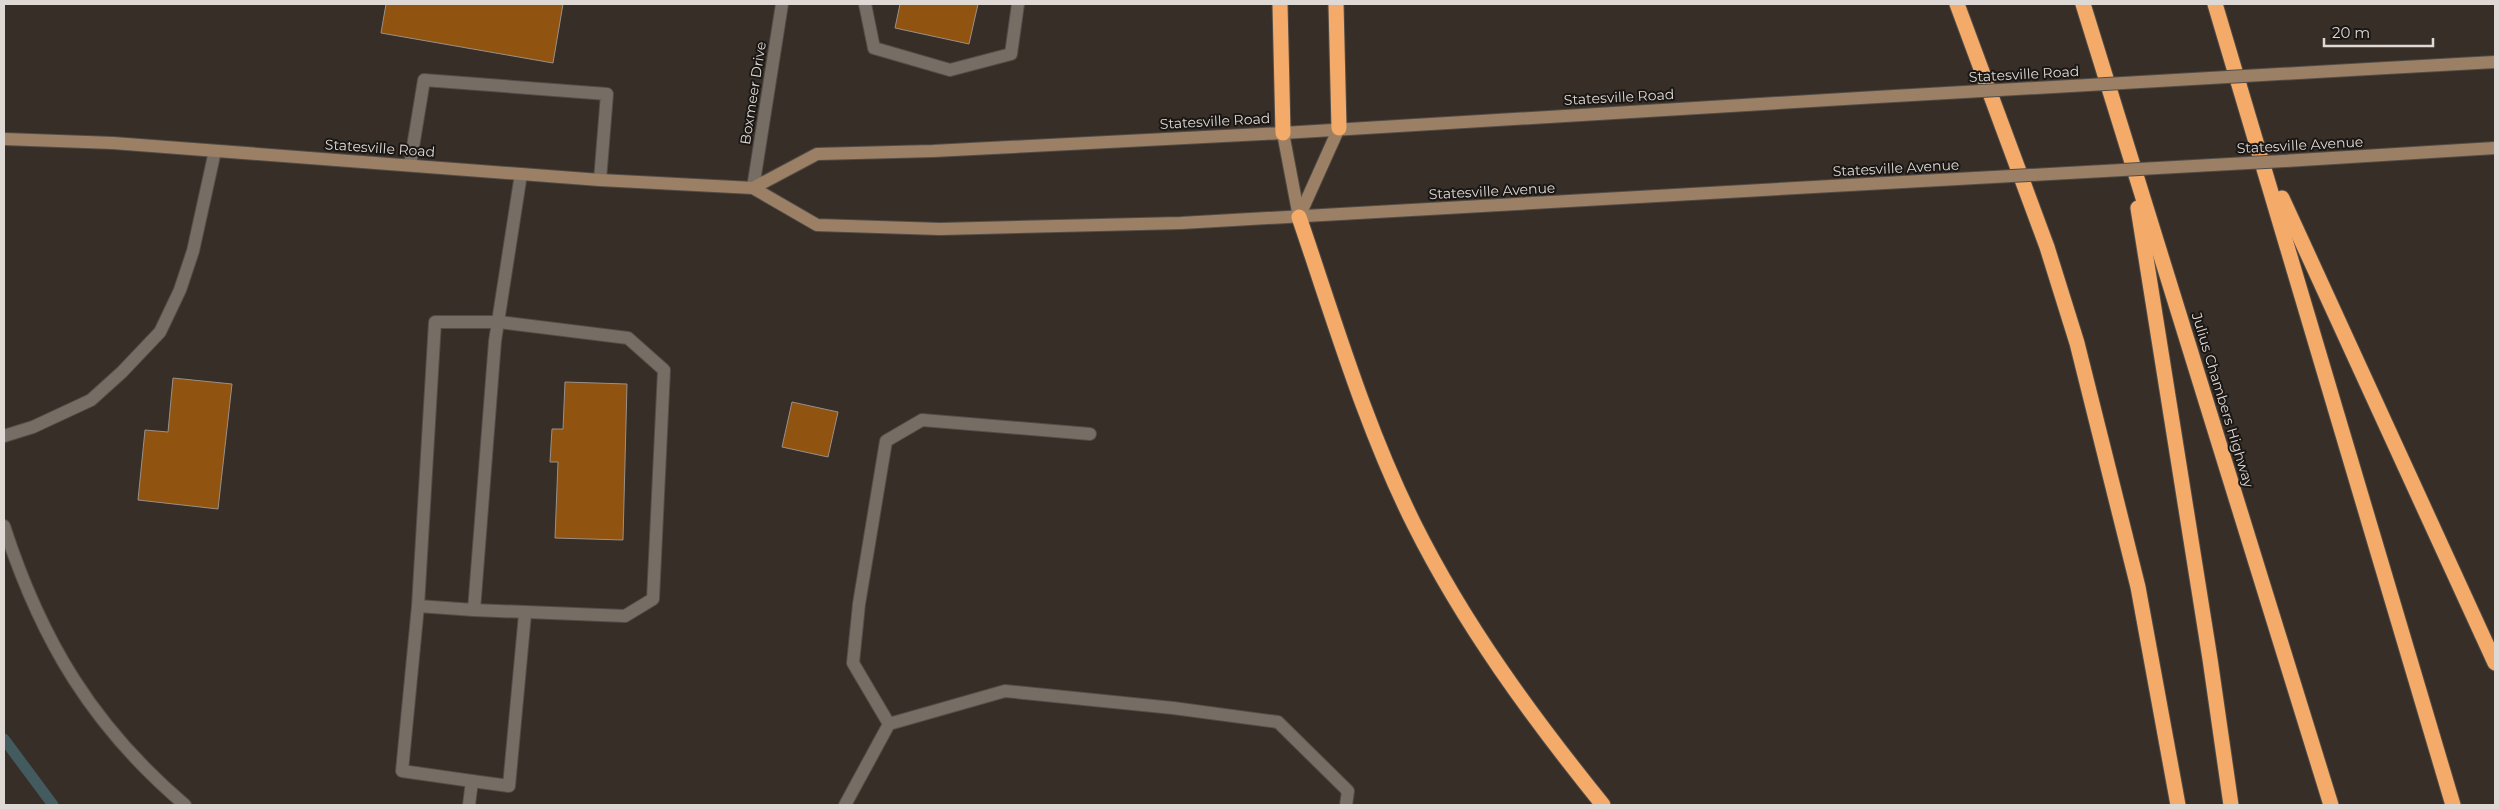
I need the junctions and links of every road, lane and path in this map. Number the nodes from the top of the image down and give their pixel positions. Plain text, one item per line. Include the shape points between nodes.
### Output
1 (782, 4) edge
2 (865, 4) edge
3 (1018, 4) edge
4 (1280, 4) edge
5 (1336, 4) edge
6 (1957, 4) edge
7 (2084, 4) edge
8 (2215, 4) edge
9 (2495, 62) edge
10 (1339, 128) junction
11 (1283, 133) junction
12 (4, 139) edge
13 (2495, 148) edge
14 (2260, 149) junction
15 (215, 151) junction
16 (2130, 155) junction
17 (410, 166) junction
18 (521, 174) junction
19 (600, 180) junction
20 (753, 188) junction
21 (1299, 217) junction
22 (499, 322) junction
23 (1090, 434) dead end
24 (4, 436) edge
25 (4, 526) edge
26 (418, 606) junction
27 (474, 610) junction
28 (525, 614) junction
29 (2495, 663) edge
30 (889, 724) junction
31 (472, 781) junction
32 (185, 805) edge
33 (469, 805) edge
34 (845, 805) edge
35 (1346, 805) edge
36 (1603, 805) edge
37 (2178, 805) edge
38 (2231, 805) edge
39 (2331, 805) edge
40 (2453, 805) edge

1 - 20 street, Boxmeer Drive
2 - 3 street via 874,48 950,70 1011,54
4 - 11 highway
5 - 10 highway
6 - 37 highway via 2047,247 2077,343 2138,587
7 - 16 highway, Julius Chambers Highway
8 - 14 highway
9 - 10 main road, Statesville Road, bridge
10 - 11 main road, Statesville Road
10 - 21 main road
11 - 20 main road, Statesville Road via 817,154
11 - 21 main road
12 - 15 main road, Statesville Road
13 - 21 main road, Statesville Avenue, bridge
14 - 29 highway
14 - 40 highway
15 - 17 main road, Statesville Road
15 - 24 street via 193,251 180,290 160,332 91,400 33,427
16 - 38 highway
16 - 39 highway, Julius Chambers Highway
17 - 18 main road, Statesville Road
17 - 19 street via 424,80 607,94
18 - 19 main road, Statesville Road
18 - 22 street
19 - 20 main road, Statesville Road
20 - 21 main road, Statesville Road via 817,225 1057,228
21 - 36 highway via 1366,409 1388,467 1418,531 1479,638 1526,706
22 - 26 street via 435,322
22 - 27 street
22 - 28 street via 628,338 664,370 653,599 625,616
23 - 30 street via 922,420 886,441 859,604 853,663
25 - 32 street via 34,610 85,699 119,741
26 - 27 street
26 - 31 street via 402,771
27 - 28 street
28 - 31 street via 509,786
30 - 34 street
30 - 35 street via 1005,691 1278,722 1348,792
31 - 33 street

